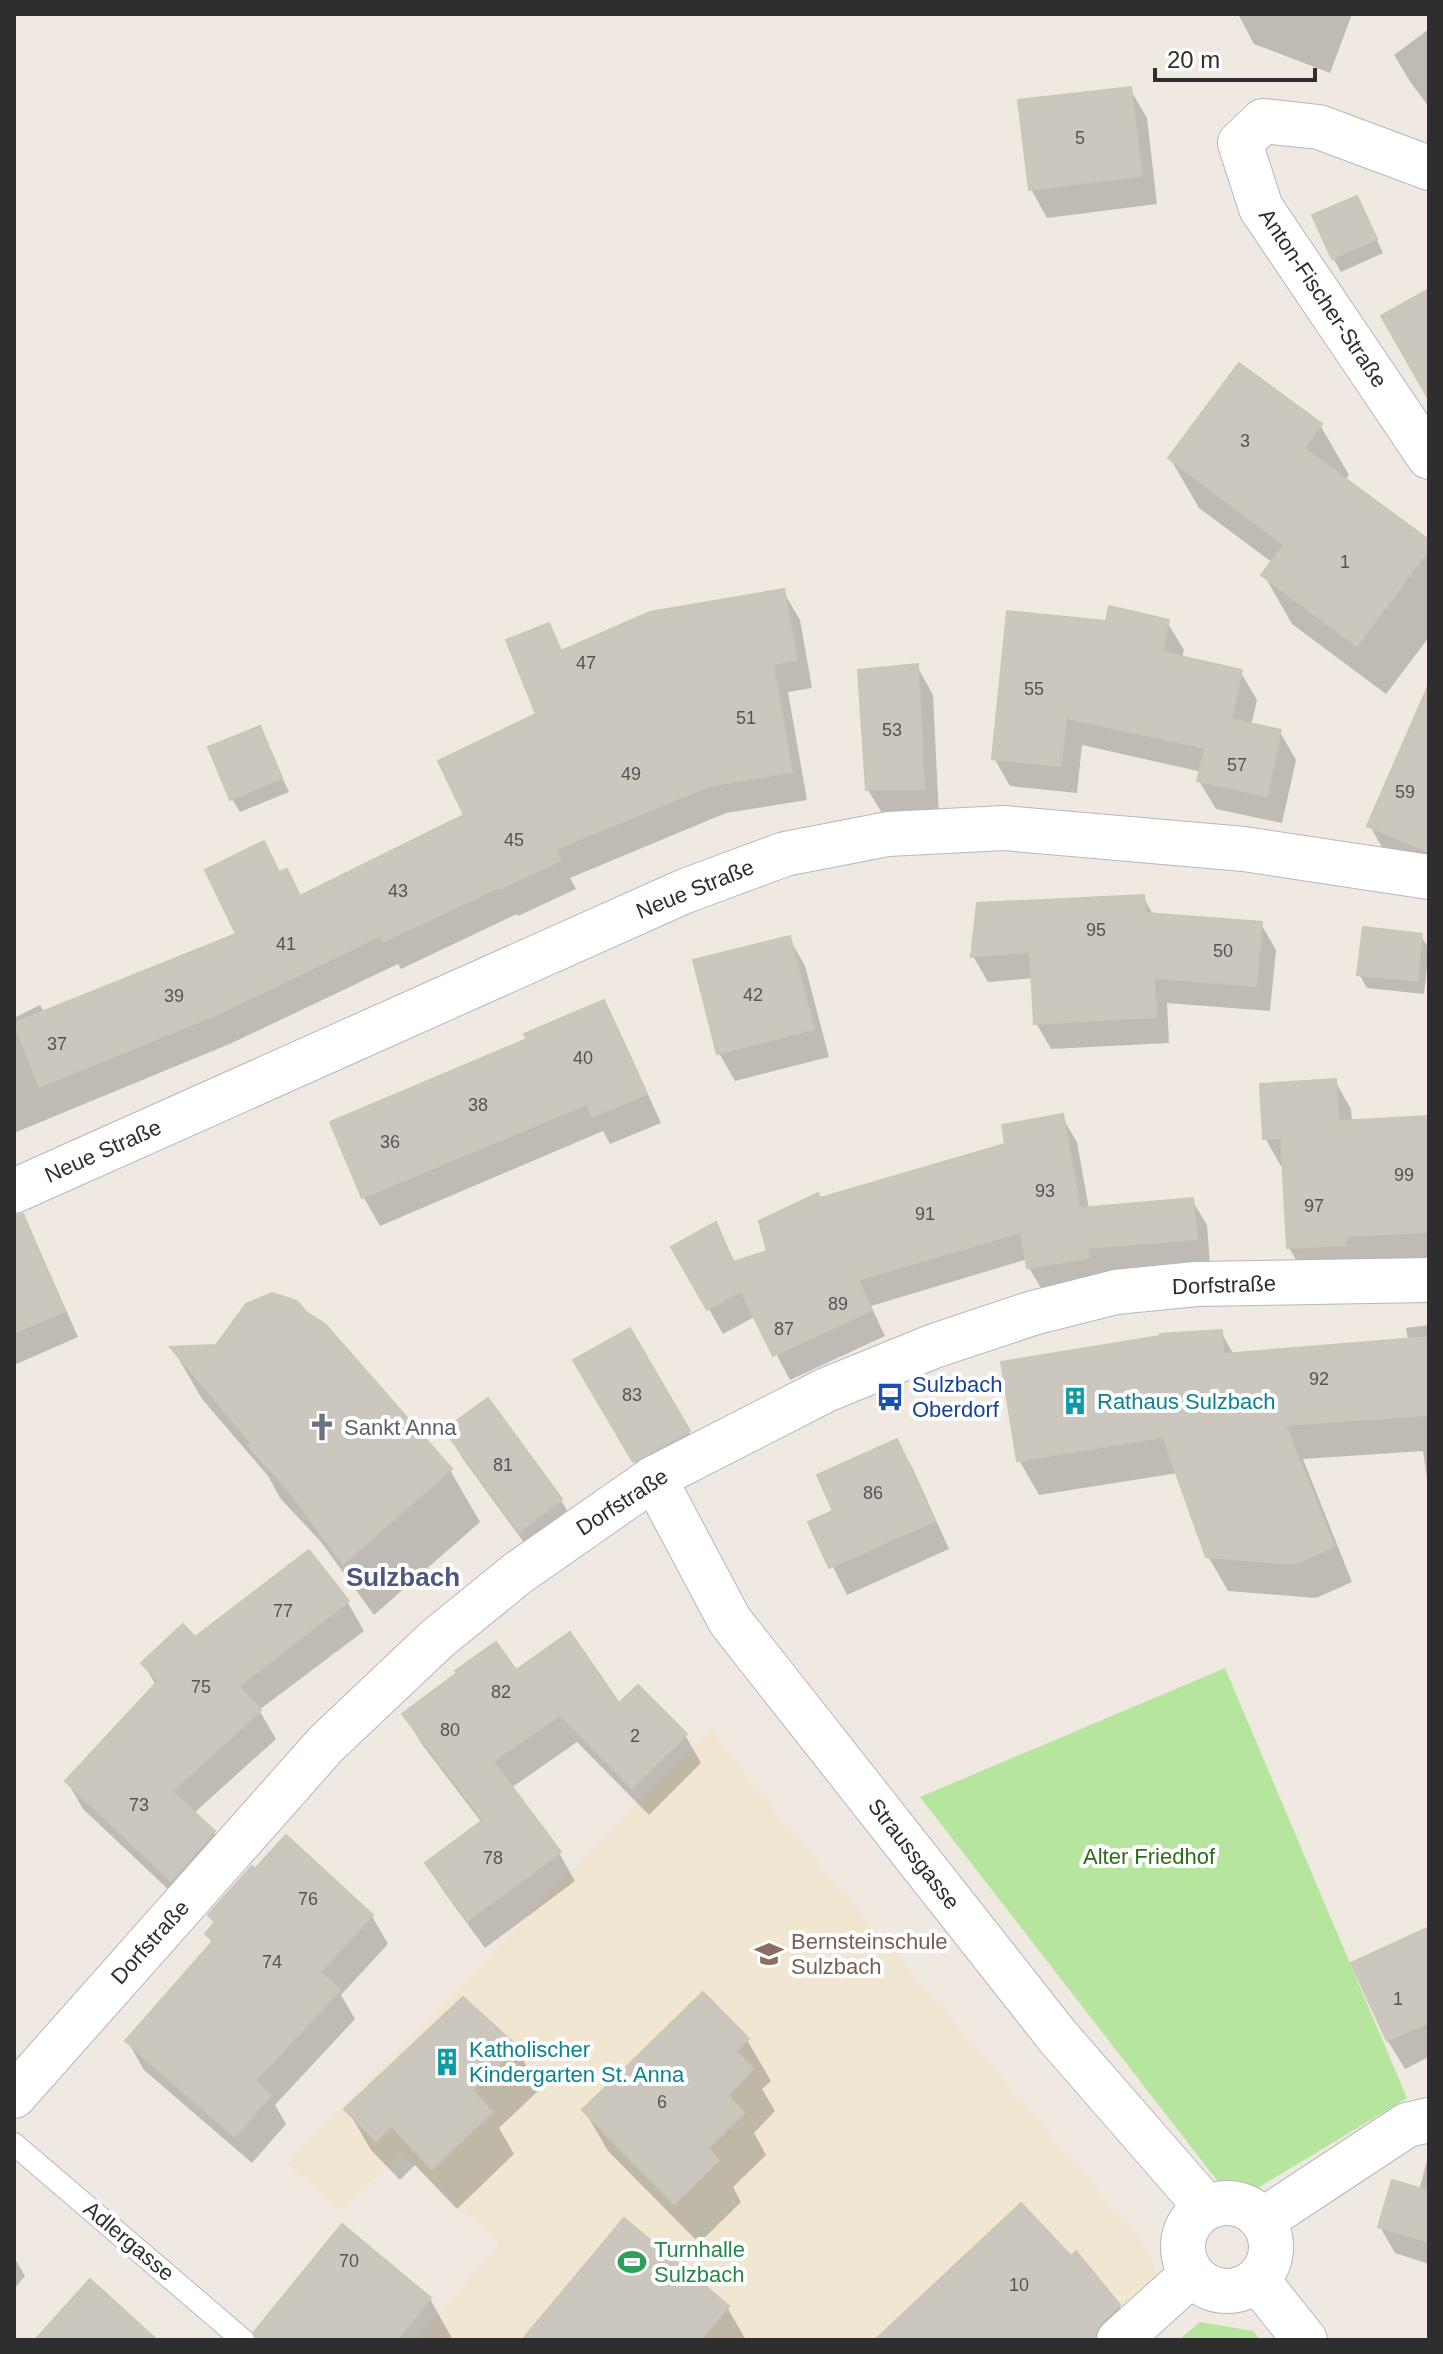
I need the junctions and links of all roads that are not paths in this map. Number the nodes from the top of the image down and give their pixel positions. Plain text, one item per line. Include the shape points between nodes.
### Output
1 (1429, 168) edge
2 (1429, 457) edge
3 (1429, 877) edge
4 (14, 1191) edge
5 (1429, 1280) edge
6 (654, 1478) junction
7 (19, 2080) edge
8 (1429, 2120) edge
9 (14, 2144) edge
10 (1206, 2207) junction
11 (1263, 2220) junction
12 (1191, 2275) junction
13 (1258, 2281) junction
14 (243, 2340) edge
15 (1119, 2340) edge
16 (1305, 2340) edge

1 - 2 street, Anton-Fischer-Straße via 1319,127 1263,121 1240,143 1261,208
3 - 4 street, Neue Straße via 1244,849 1004,828 888,834 785,854 685,891
5 - 6 street, Dorfstraße via 1196,1284 1116,1292 1033,1313 826,1390
6 - 7 street, Dorfstraße via 438,1638 326,1744
6 - 10 street, Straussgasse via 730,1621 1058,2037
8 - 11 street via 1407,2125
9 - 14 lane, Adlergasse
10 - 11 street via 1236,2204
10 - 12 street via 1191,2220 1183,2238 1183,2258
11 - 13 street via 1271,2251
12 - 13 street via 1205,2287 1223,2292
12 - 15 street
13 - 16 street

